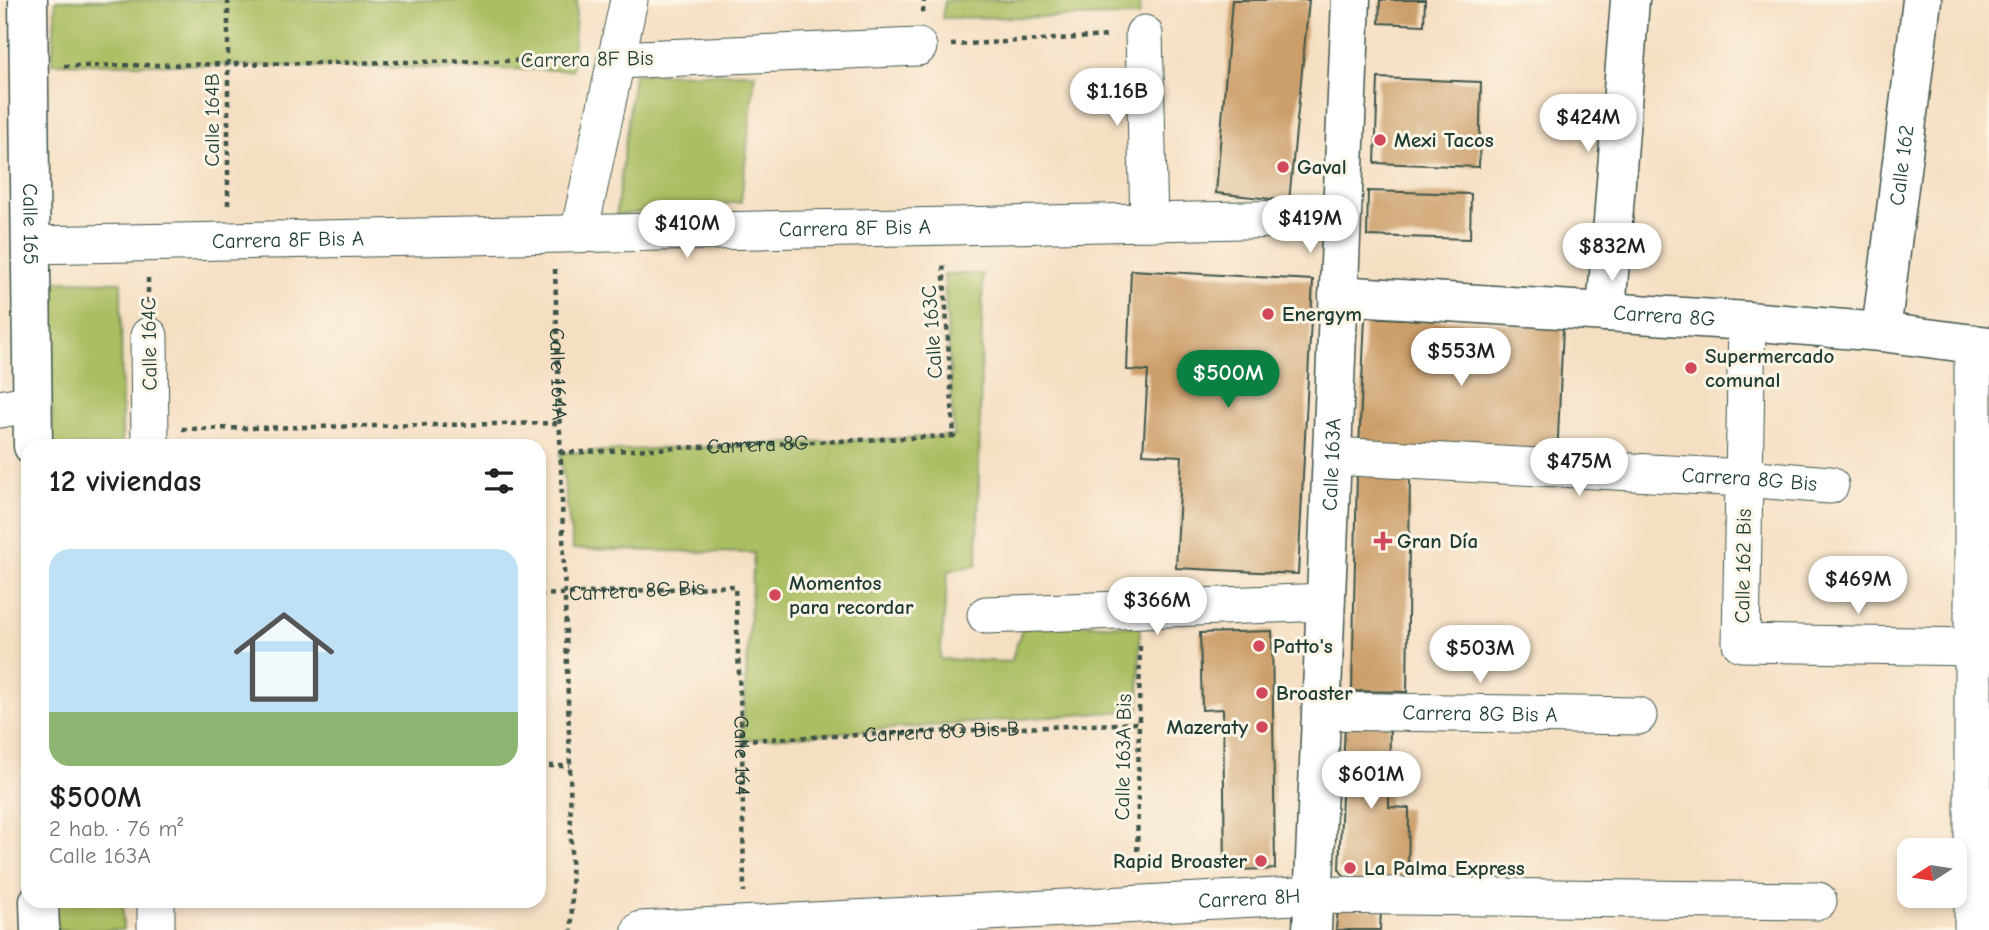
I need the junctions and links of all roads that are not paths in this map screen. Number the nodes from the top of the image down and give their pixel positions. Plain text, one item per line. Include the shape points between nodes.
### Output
1 (28, 0) edge
2 (629, 0) edge
3 (1351, 0) edge
4 (1630, 0) edge
5 (1922, 0) edge
6 (1144, 34) road end
7 (918, 47) road end
8 (617, 60) junction
9 (1342, 218) junction
10 (1149, 222) junction
11 (566, 233) junction
12 (31, 245) junction
13 (1338, 295) junction
14 (1606, 312) junction
15 (1747, 321) junction
16 (1881, 332) junction
17 (149, 336) road end
18 (1981, 345) edge
19 (16, 406) edge
20 (150, 438) edge
21 (30, 439) edge
22 (1332, 456) junction
23 (1744, 478) junction
24 (1830, 485) dead end
25 (1326, 602) junction
26 (986, 615) dead end
27 (1973, 647) junction
28 (1321, 711) junction
29 (1638, 716) dead end
30 (1981, 744) edge
31 (1818, 901) dead end
32 (39, 908) edge
33 (156, 908) edge
34 (1313, 912) edge
35 (1029, 920) edge
36 (784, 926) edge
37 (40, 930) edge
38 (156, 930) edge
39 (641, 930) edge
40 (1973, 930) edge

1 - 12 street, Calle 165
2 - 8 street
3 - 9 street, Calle 163A
4 - 14 street
5 - 16 street, Calle 162
6 - 10 street
7 - 8 street, Carrera 8F Bis
8 - 11 street
9 - 10 street, Carrera 8F Bis A
9 - 13 street, Calle 163A
10 - 11 street, Carrera 8F Bis A
11 - 12 street, Carrera 8F Bis A
12 - 19 street, Calle 165
13 - 14 street, Carrera 8G
13 - 22 street, Calle 163A
14 - 15 street, Carrera 8G
15 - 16 street, Carrera 8G
15 - 23 street, Calle 162 Bis
16 - 18 street, Carrera 8G
17 - 20 street, Calle 164C
18 - 27 street
19 - 21 street, Calle 165
22 - 23 street, Carrera 8G Bis
22 - 25 street, Calle 163A
23 - 24 street, Carrera 8G Bis
23 - 27 street, Calle 162 Bis via 1741,643
25 - 26 street
25 - 28 street, Calle 163A
27 - 30 street
28 - 29 street, Carrera 8G Bis A
28 - 34 street, Calle 163A
30 - 40 street
31 - 34 street, Carrera 8H
32 - 37 street
33 - 38 street
34 - 35 street, Carrera 8H via 1137,905
35 - 36 street, Carrera 8H
36 - 39 street, Carrera 8H

